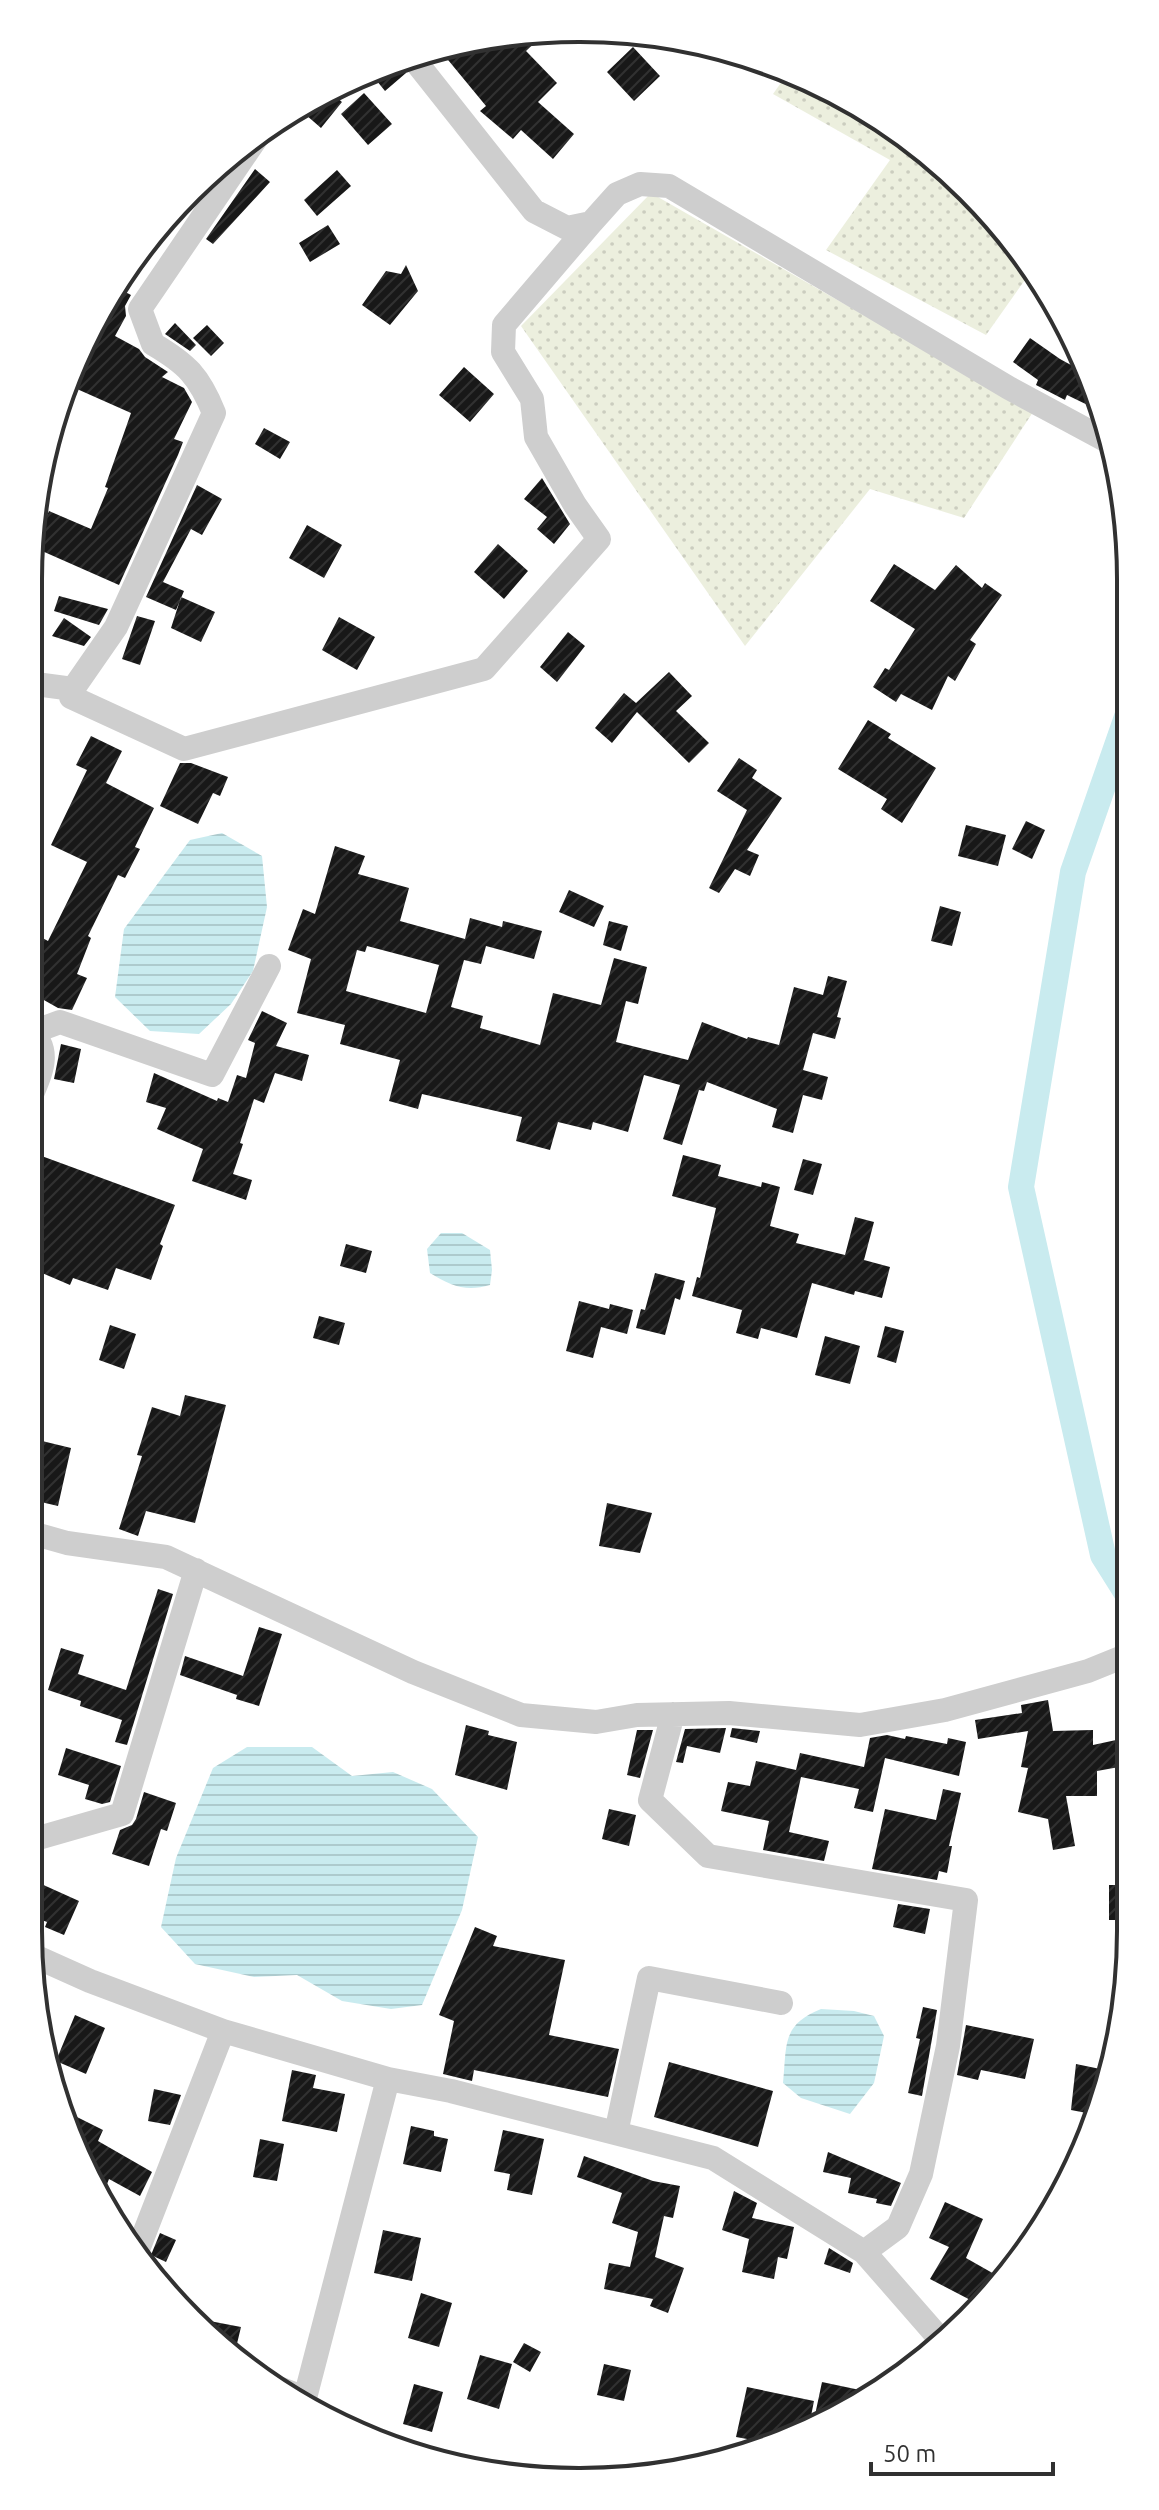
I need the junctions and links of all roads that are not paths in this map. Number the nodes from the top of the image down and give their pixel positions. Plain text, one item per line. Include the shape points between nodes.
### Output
1 (420, 67) edge
2 (239, 163) edge
3 (591, 223) junction
4 (1098, 436) edge
5 (42, 685) edge
6 (71, 697) dead end
7 (269, 966) dead end
8 (42, 1027) edge
9 (42, 1536) edge
10 (196, 1570) junction
11 (1117, 1659) edge
12 (673, 1714) junction
13 (42, 1837) edge
14 (43, 1960) edge
15 (781, 2003) dead end
16 (223, 2031) junction
17 (388, 2079) junction
18 (616, 2133) junction
19 (141, 2241) edge
20 (864, 2252) junction
21 (935, 2334) edge
22 (306, 2393) edge

1 - 3 street via 534,211 567,228
2 - 5 street via 140,309 153,344 202,383 214,413 109,638 73,689
3 - 4 street via 617,194 640,184 669,186
3 - 6 street via 504,325 503,352 532,399 536,437 599,539 484,669 184,749
7 - 8 street via 212,1075 60,1022
9 - 10 street via 166,1557
10 - 12 street via 413,1672 521,1715 596,1722
10 - 13 street via 122,1814
11 - 12 street via 945,1710 860,1725 729,1713
12 - 20 street via 650,1800 708,1856 966,1900 948,2046 921,2174 898,2227
14 - 16 street
15 - 18 street via 649,1978
16 - 17 street
16 - 19 street
17 - 18 street
17 - 22 street
18 - 20 street via 713,2158
20 - 21 street

